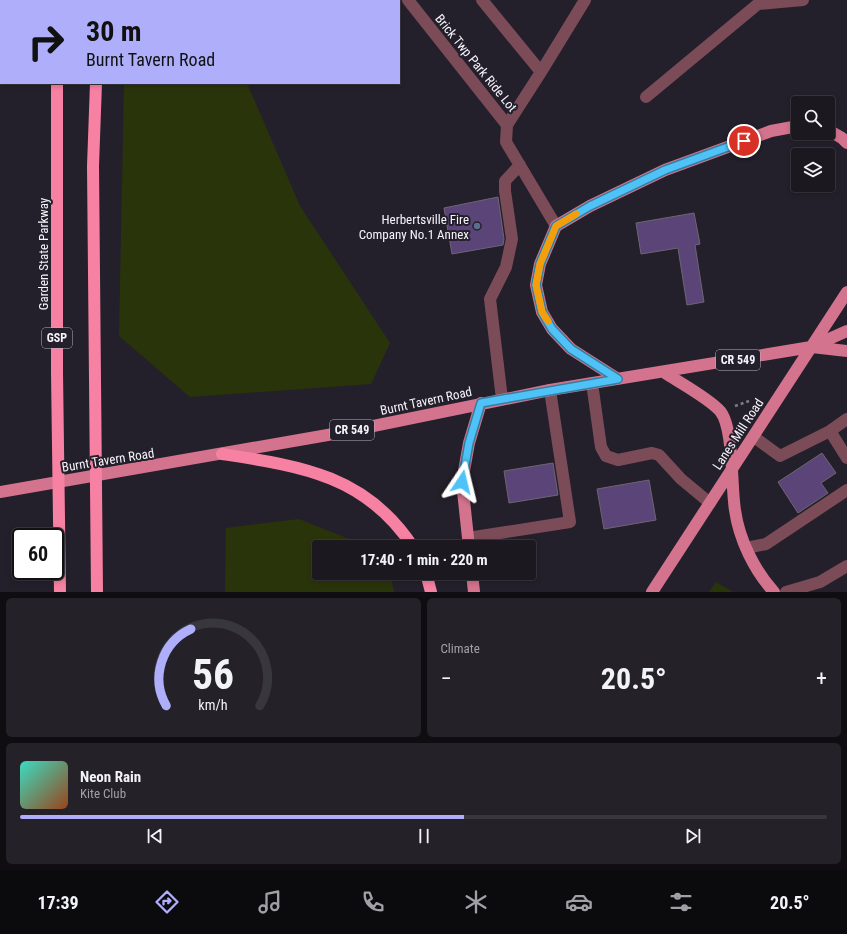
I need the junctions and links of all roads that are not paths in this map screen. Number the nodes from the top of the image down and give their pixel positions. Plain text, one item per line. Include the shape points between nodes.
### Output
1 (408, 0) edge
2 (482, 0) edge
3 (585, 0) edge
4 (803, 0) edge
5 (541, 72) junction
6 (58, 84) edge
7 (96, 84) edge
8 (646, 97) dead end
9 (507, 125) junction
10 (791, 127) edge
11 (835, 134) edge
12 (847, 143) edge
13 (520, 165) junction
14 (556, 226) junction
15 (847, 292) edge
16 (847, 331) edge
17 (811, 347) junction
18 (847, 351) edge
19 (665, 373) junction
20 (618, 379) junction
21 (592, 383) junction
22 (550, 390) junction
23 (502, 399) junction
24 (481, 403) junction
25 (847, 418) edge
26 (830, 431) junction
27 (754, 437) junction
28 (222, 454) junction
29 (847, 458) edge
30 (731, 470) junction
31 (847, 490) edge
32 (0, 492) edge
33 (710, 503) junction
34 (408, 540) edge
35 (468, 540) edge
36 (478, 540) edge
37 (746, 548) junction
38 (847, 566) edge
39 (428, 580) edge
40 (473, 580) edge
41 (60, 592) edge
42 (97, 592) edge
43 (431, 592) edge
44 (474, 592) edge
45 (652, 592) edge
46 (774, 592) edge
47 (786, 592) edge

1 - 9 lane, Brick Twp Park Ride Lot
2 - 5 lane
3 - 5 lane
4 - 8 lane via 758,4
5 - 9 lane
6 - 41 highway, Garden State Parkway / GSP via 57,373
7 - 42 highway via 92,166
9 - 13 lane via 506,142
10 - 14 main road via 771,131 665,170 590,206
11 - 12 main road
13 - 14 lane
13 - 23 lane via 505,181 512,239 506,267 490,299
14 - 20 main road via 540,264 536,285 542,312 552,329 571,349
15 - 17 main road, Lanes Mill Road
16 - 17 main road, Burnt Tavern Road
17 - 18 main road, Burnt Tavern Road / CR 549
17 - 19 main road, Burnt Tavern Road / CR 549
17 - 27 main road, Lanes Mill Road
19 - 20 main road, Burnt Tavern Road / CR 549
19 - 30 main road via 721,411 728,427
20 - 21 main road, Burnt Tavern Road / CR 549
21 - 22 main road, Burnt Tavern Road / CR 549
21 - 33 lane via 601,447 606,456 618,460 652,453 659,455 681,480
22 - 23 main road, Burnt Tavern Road / CR 549
22 - 36 lane via 570,522
23 - 24 main road, Burnt Tavern Road / CR 549
24 - 28 main road, Burnt Tavern Road / CR 549 via 339,433
24 - 35 main road via 469,443 462,482
25 - 26 lane
26 - 27 lane via 780,456
26 - 29 lane
27 - 30 main road, Lanes Mill Road
28 - 32 main road, Burnt Tavern Road / CR 549
28 - 34 highway via 275,462 326,475 366,497 401,529
30 - 33 main road, Lanes Mill Road
30 - 37 main road via 735,511
31 - 37 lane via 766,544
33 - 45 main road, Lanes Mill Road
37 - 46 main road via 766,584
38 - 47 lane via 820,582
39 - 43 highway
40 - 44 main road

